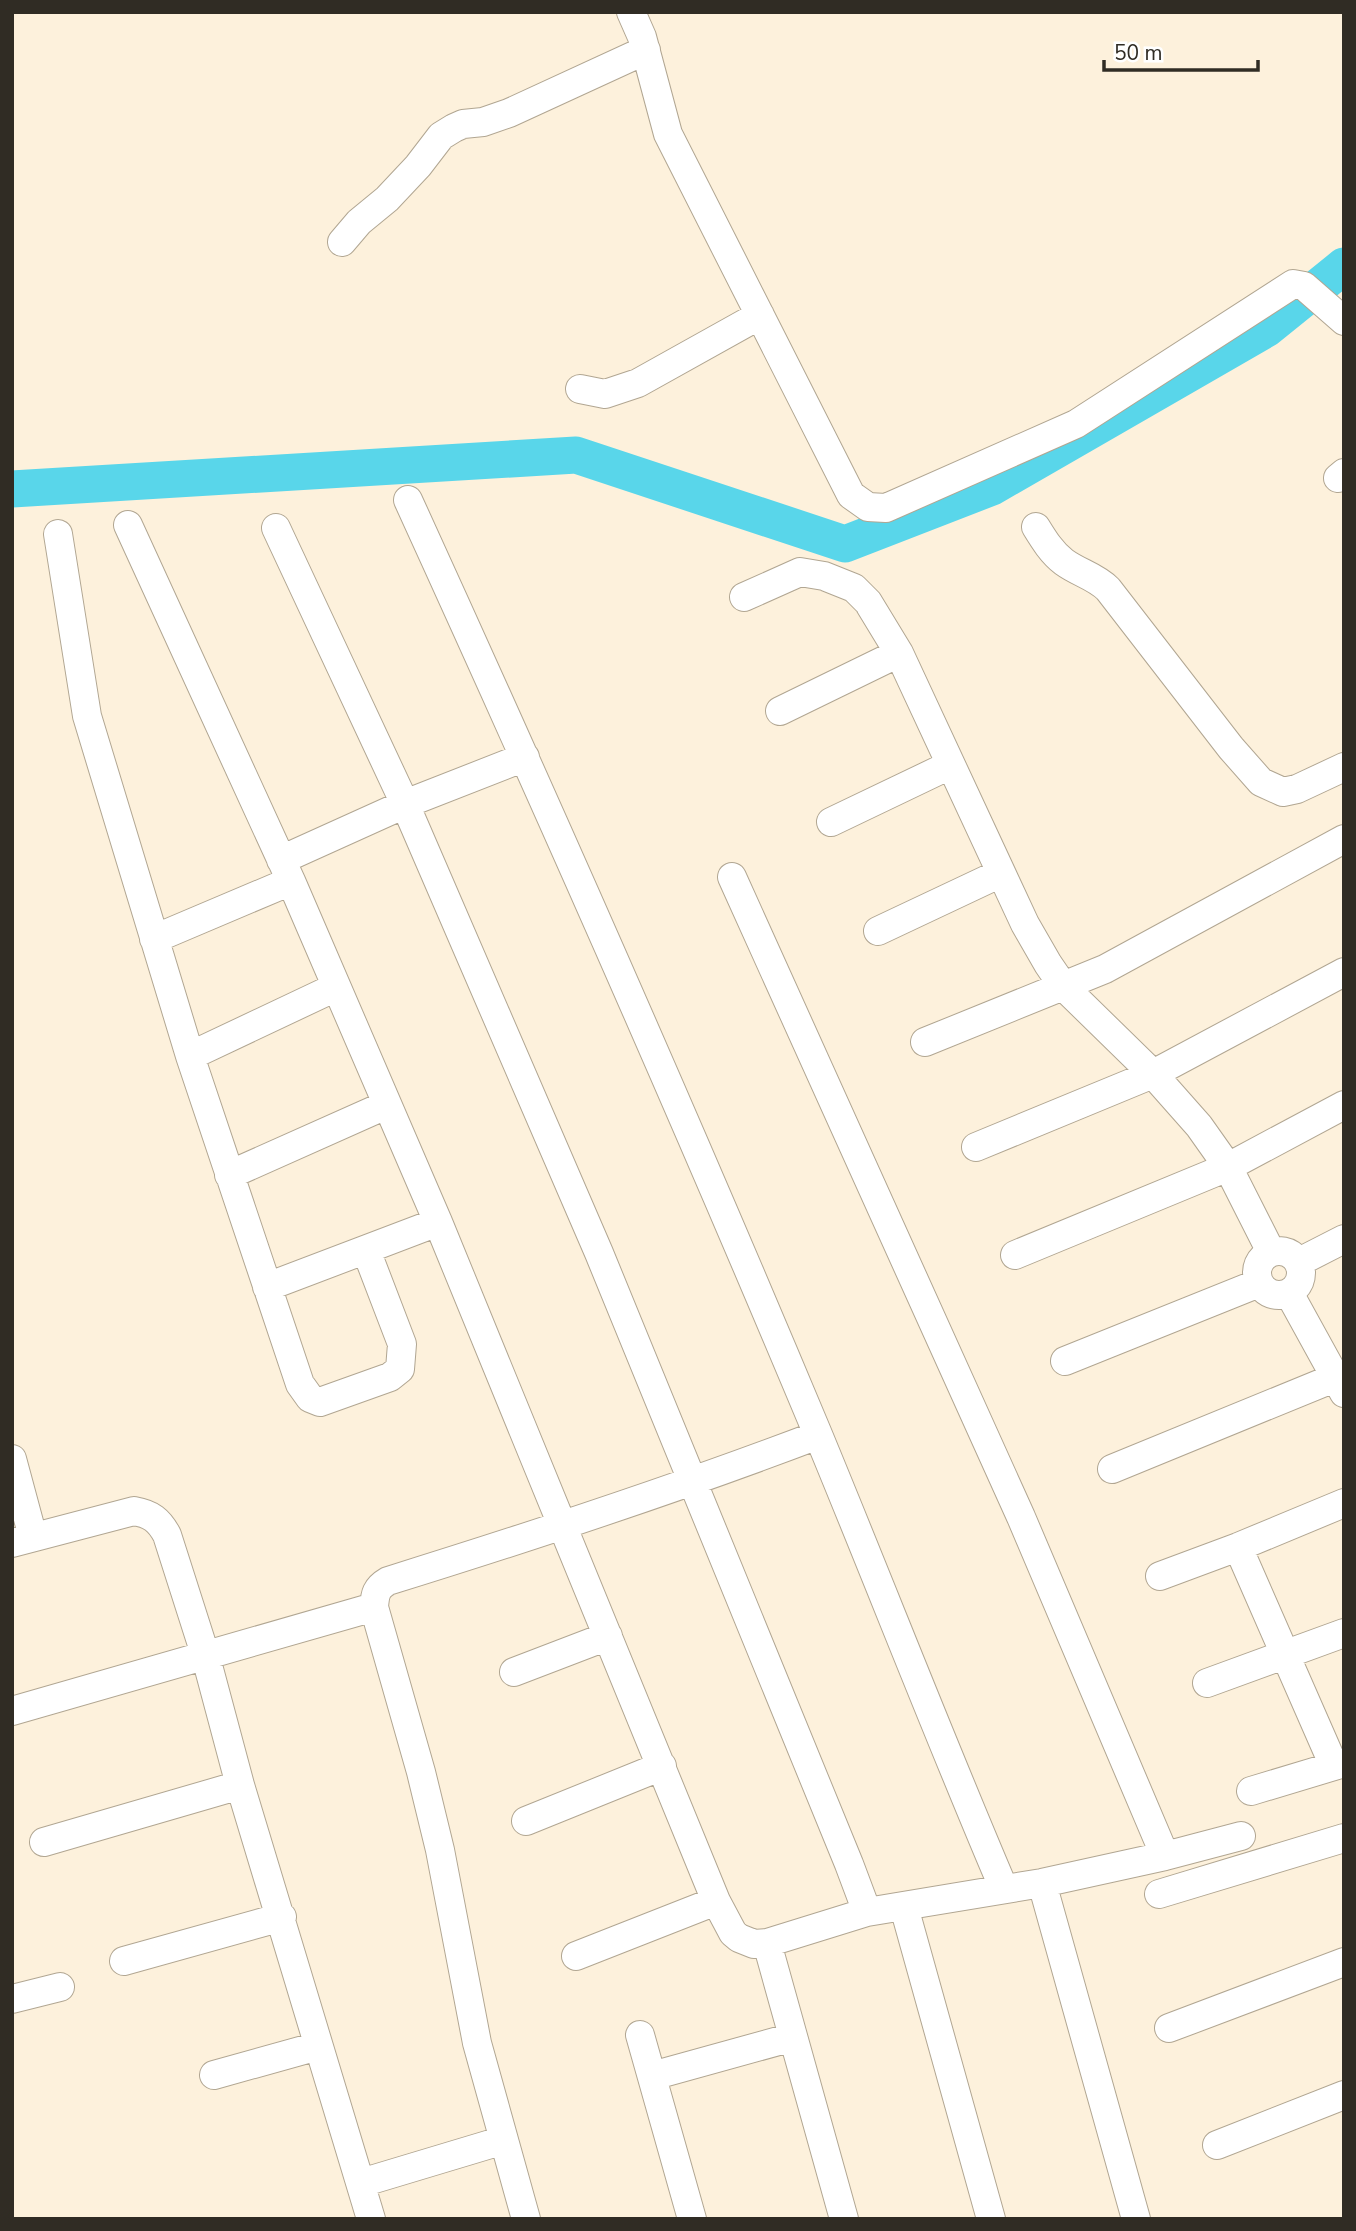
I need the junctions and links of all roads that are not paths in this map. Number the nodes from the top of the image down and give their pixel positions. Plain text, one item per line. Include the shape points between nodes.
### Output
1 (631, 12) edge
2 (646, 50) junction
3 (342, 242) dead end
4 (760, 315) junction
5 (1343, 320) edge
6 (580, 389) dead end
7 (408, 500) dead end
8 (128, 525) dead end
9 (1036, 527) dead end
10 (276, 528) dead end
11 (58, 534) dead end
12 (744, 597) dead end
13 (899, 653) junction
14 (780, 711) dead end
15 (525, 757) junction
16 (950, 765) junction
17 (1344, 767) edge
18 (405, 804) junction
19 (831, 822) dead end
20 (1344, 839) edge
21 (286, 871) junction
22 (1001, 873) junction
23 (732, 877) dead end
24 (878, 931) dead end
25 (155, 939) junction
26 (1344, 972) edge
27 (1063, 986) junction
28 (336, 987) junction
29 (925, 1042) dead end
30 (190, 1056) junction
31 (1153, 1073) junction
32 (386, 1105) junction
33 (1344, 1105) edge
34 (976, 1147) dead end
35 (1228, 1167) junction
36 (229, 1175) junction
37 (438, 1222) junction
38 (1344, 1238) edge
39 (366, 1250) junction
40 (1271, 1252) junction
41 (1015, 1255) dead end
42 (1298, 1262) junction
43 (1259, 1283) junction
44 (267, 1287) junction
45 (1289, 1293) junction
46 (1065, 1361) dead end
47 (1341, 1382) edge
48 (818, 1435) junction
49 (12, 1459) edge
50 (1112, 1469) dead end
51 (692, 1483) junction
52 (1344, 1503) edge
53 (563, 1527) junction
54 (23, 1540) edge
55 (1238, 1547) junction
56 (1160, 1576) dead end
57 (374, 1608) junction
58 (1344, 1633) edge
59 (608, 1636) junction
60 (205, 1654) junction
61 (1285, 1656) junction
62 (514, 1672) dead end
63 (1207, 1683) dead end
64 (12, 1711) edge
65 (1339, 1764) edge
66 (662, 1766) junction
67 (240, 1785) junction
68 (1251, 1791) dead end
69 (526, 1821) dead end
70 (1241, 1836) dead end
71 (1344, 1838) edge
72 (44, 1842) dead end
73 (1165, 1856) junction
74 (1042, 1883) junction
75 (1004, 1889) junction
76 (1159, 1894) dead end
77 (716, 1901) junction
78 (904, 1907) junction
79 (867, 1912) junction
80 (282, 1917) junction
81 (767, 1943) junction
82 (576, 1956) dead end
83 (124, 1961) dead end
84 (1344, 1962) edge
85 (60, 1987) dead end
86 (12, 1999) edge
87 (1169, 2028) dead end
88 (640, 2035) dead end
89 (793, 2037) junction
90 (318, 2046) junction
91 (214, 2075) dead end
92 (652, 2076) junction
93 (1344, 2095) edge
94 (504, 2140) junction
95 (1217, 2145) dead end
96 (361, 2183) junction
97 (371, 2219) edge
98 (526, 2219) edge
99 (692, 2219) edge
100 (844, 2219) edge
101 (991, 2219) edge
102 (1136, 2219) edge

1 - 2 street
2 - 3 street via 509,113 454,128
2 - 4 street via 668,134
4 - 5 street via 851,495 868,508 886,508 1076,424 1293,284 1304,286
4 - 6 street via 638,383 605,394
7 - 15 street
8 - 21 street
9 - 17 street via 1063,562 1108,589 1262,782 1283,792
10 - 18 street
11 - 25 street via 87,716
12 - 13 street via 800,572 824,576 854,589 868,601
13 - 14 street
13 - 16 street
15 - 18 street
15 - 48 street
16 - 19 street
16 - 22 street
18 - 21 street
18 - 51 street via 599,1253
20 - 27 street via 1159,941
21 - 25 street
21 - 28 street
22 - 24 street
22 - 27 street
23 - 73 street via 1026,1529
25 - 30 street
26 - 31 street
27 - 29 street
27 - 31 street
28 - 30 street
28 - 32 street
30 - 36 street
31 - 34 street
31 - 35 street
32 - 36 street
32 - 37 street
33 - 35 street
35 - 40 street
35 - 41 street
36 - 44 street
37 - 39 street
37 - 53 street
38 - 42 street
39 - 44 street
39 - 44 street via 403,1357 400,1369 390,1377 354,1391 320,1402 305,1392
40 - 42 street via 1287,1252
40 - 43 street via 1258,1265
42 - 45 street via 1300,1279
43 - 45 street via 1272,1294
43 - 46 street
45 - 47 street
47 - 50 street
48 - 51 street
48 - 75 street
49 - 54 street
51 - 53 street
51 - 79 street
52 - 55 street
53 - 57 street via 388,1581 375,1593
53 - 59 street
54 - 60 street via 134,1511 152,1516 167,1535
55 - 56 street
55 - 61 street
57 - 60 street
57 - 94 street via 440,1850 477,2043
58 - 61 street
59 - 62 street
59 - 66 street
60 - 64 street
60 - 67 street
61 - 63 street
61 - 65 street
65 - 68 street
66 - 69 street
66 - 77 street
67 - 72 street
67 - 80 street
70 - 73 street
71 - 76 street
73 - 74 street
74 - 75 street
74 - 102 street
75 - 78 street
77 - 81 street via 739,1938
77 - 82 street
78 - 79 street
78 - 101 street
79 - 81 street
80 - 83 street
80 - 90 street
81 - 89 street
84 - 87 street
85 - 86 street
88 - 92 street
89 - 92 street
89 - 100 street
90 - 91 street
90 - 96 street
92 - 99 street
93 - 95 street
94 - 96 street
94 - 98 street
96 - 97 street

